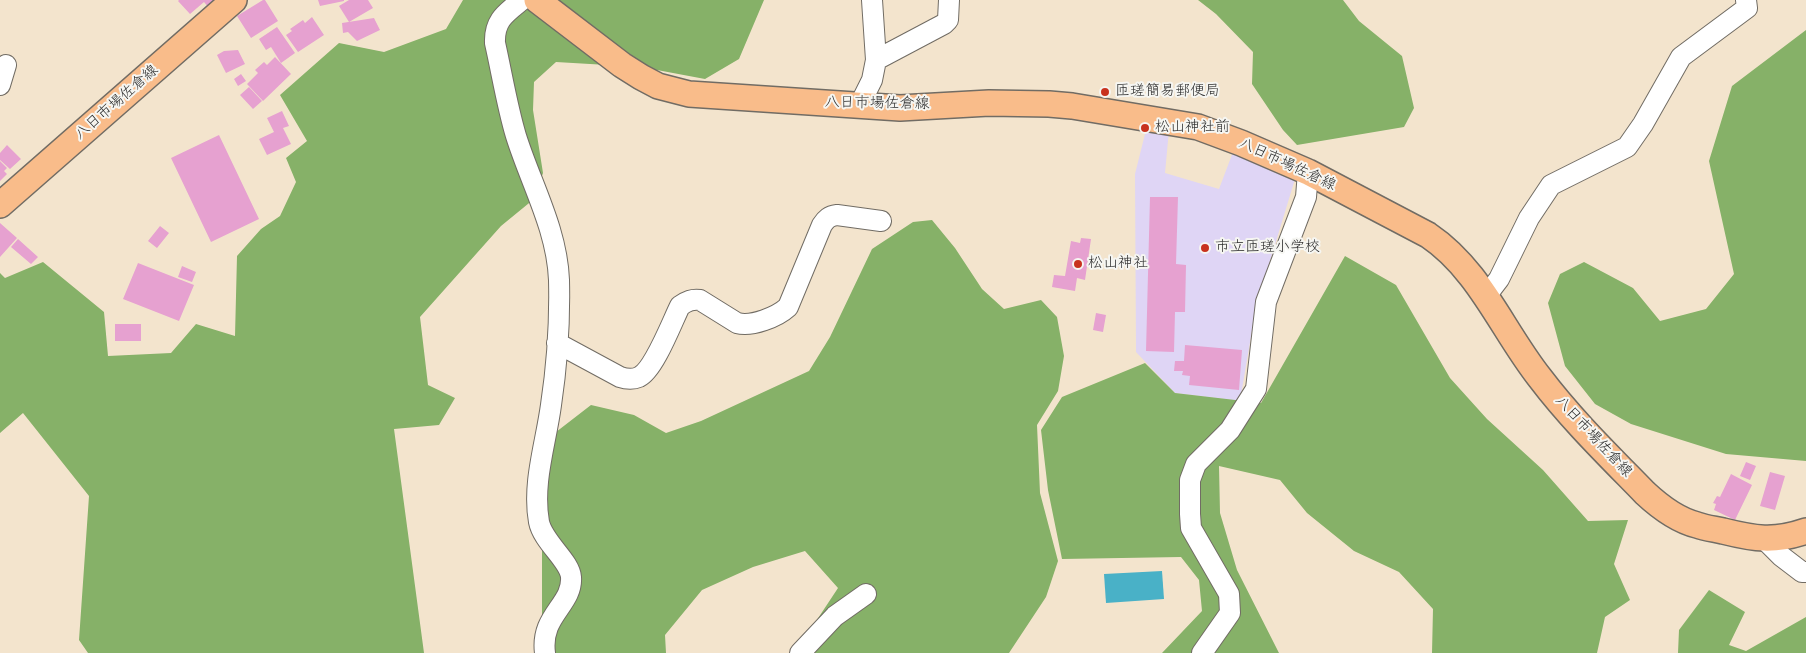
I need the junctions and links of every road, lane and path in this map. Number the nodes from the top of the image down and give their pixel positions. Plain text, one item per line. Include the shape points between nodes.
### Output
1 (234, 0) edge
2 (522, 0) edge
3 (536, 0) edge
4 (872, 0) edge
5 (949, 0) edge
6 (1746, 0) edge
7 (876, 60) junction
8 (6, 65) dead end
9 (0, 85) edge
10 (859, 106) junction
11 (1308, 172) junction
12 (0, 205) edge
13 (881, 221) dead end
14 (1486, 296) junction
15 (557, 343) junction
16 (1806, 531) edge
17 (1764, 539) junction
18 (1806, 572) edge
19 (866, 594) dead end
20 (545, 653) edge
21 (800, 653) edge
22 (1202, 653) edge

1 - 12 main road, 八日市場佐倉線
2 - 15 street via 499,22 496,43 516,135 547,218 556,254 559,280
3 - 10 main road, 八日市場佐倉線 via 622,66 673,91 704,97
4 - 7 street
5 - 7 street via 948,20 944,24
6 - 14 street via 1747,8 1682,57 1627,147 1551,185
7 - 10 street via 872,80
8 - 9 street
10 - 11 main road, 八日市場佐倉線 via 900,108 989,103 1072,106 1198,128
11 - 14 main road, 八日市場佐倉線 via 1443,245 1462,263
11 - 22 street via 1306,197 1266,302 1256,389 1230,430 1196,464 1190,480 1191,528 1229,594 1230,613
13 - 15 street via 837,215 826,219 783,312 744,325 700,300 686,302 680,306 651,366 639,377 620,377
14 - 17 main road, 八日市場佐倉線 via 1540,379 1645,493 1670,513 1695,525
15 - 20 street via 537,496 539,523 571,578 568,594 545,631
16 - 17 main road, 八日市場佐倉線
17 - 18 street via 1781,556
19 - 21 street via 834,616

